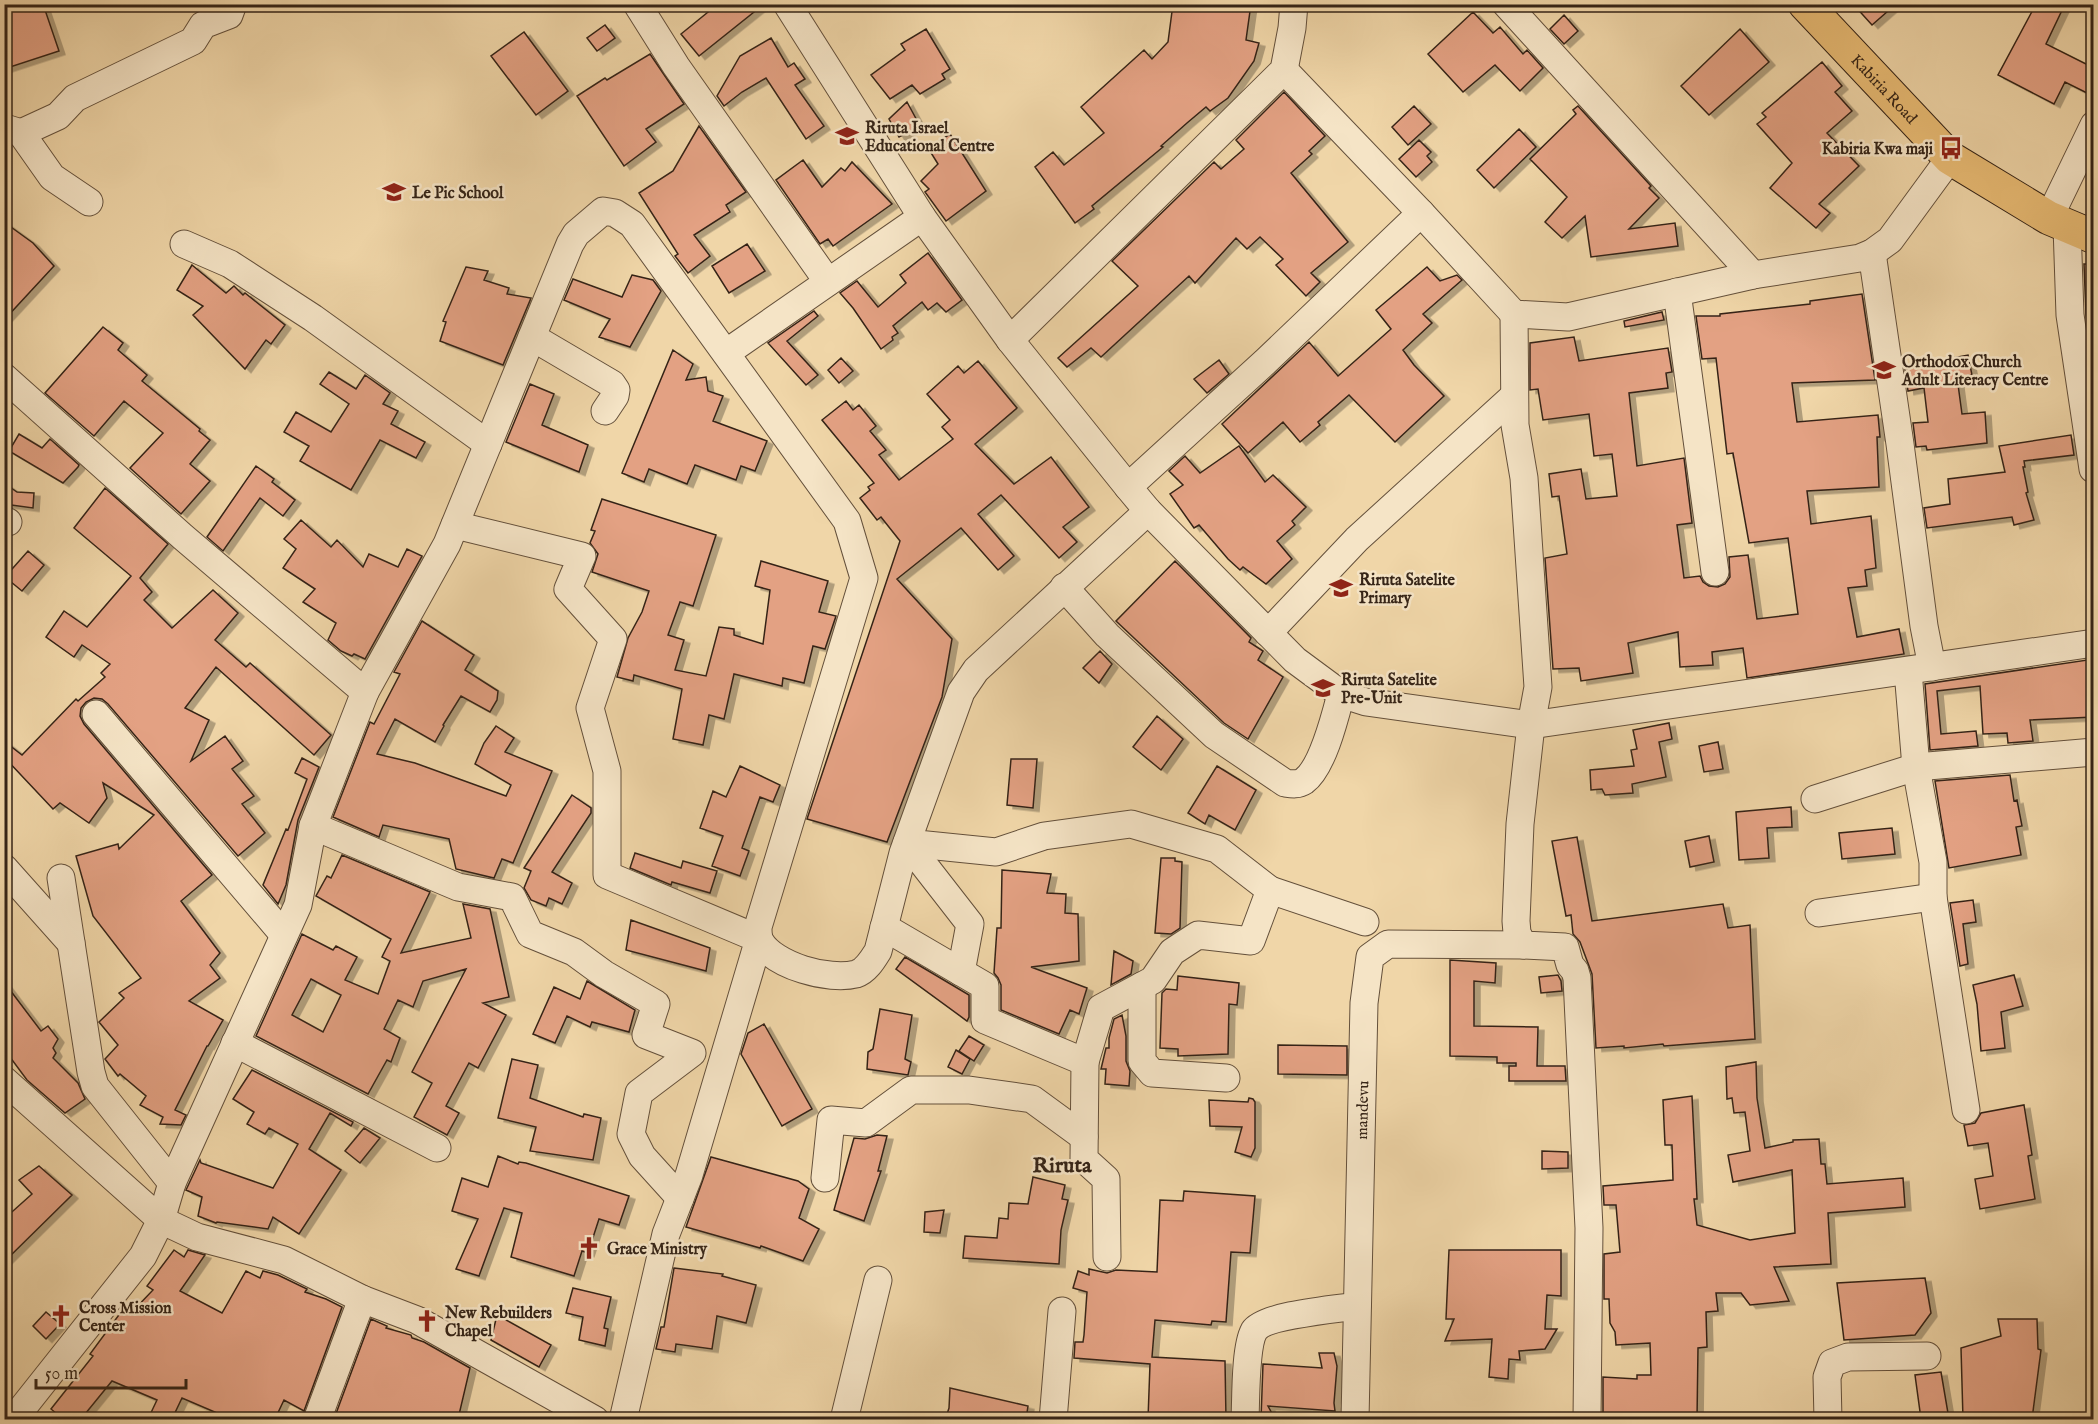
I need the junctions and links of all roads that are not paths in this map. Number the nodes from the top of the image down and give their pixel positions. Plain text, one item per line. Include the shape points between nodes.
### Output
1 (233, 4) edge
2 (637, 4) edge
3 (787, 4) edge
4 (1294, 4) edge
5 (1506, 4) edge
6 (1805, 4) edge
7 (1284, 70) junction
8 (2094, 124) edge
9 (13, 130) edge
10 (1950, 158) junction
11 (89, 202) dead end
12 (1421, 213) junction
13 (922, 217) junction
14 (2070, 227) edge
15 (184, 244) dead end
16 (1872, 253) junction
17 (1754, 275) junction
18 (828, 282) junction
19 (1677, 292) junction
20 (1514, 314) junction
21 (532, 337) junction
22 (1010, 340) junction
23 (726, 354) junction
24 (4, 377) edge
25 (1514, 396) junction
26 (604, 411) dead end
27 (488, 444) junction
28 (2093, 469) edge
29 (1128, 487) junction
30 (1148, 511) junction
31 (455, 525) junction
32 (1715, 572) dead end
33 (1065, 587) junction
34 (1268, 633) junction
35 (2094, 643) edge
36 (1920, 669) junction
37 (365, 692) junction
38 (1341, 694) junction
39 (96, 714) dead end
40 (1531, 725) junction
41 (2094, 752) edge
42 (1916, 767) junction
43 (1815, 799) dead end
44 (313, 826) junction
45 (907, 843) junction
46 (4, 868) edge
47 (62, 878) dead end
48 (1270, 890) junction
49 (1933, 897) junction
50 (1819, 913) dead end
51 (1365, 922) dead end
52 (884, 927) junction
53 (284, 935) junction
54 (759, 939) junction
55 (71, 943) junction
56 (1523, 945) junction
57 (961, 972) junction
58 (1142, 986) junction
59 (235, 1043) junction
60 (1085, 1062) junction
61 (1226, 1078) dead end
62 (4, 1080) edge
63 (1966, 1110) dead end
64 (1084, 1137) junction
65 (437, 1148) dead end
66 (825, 1178) dead end
67 (172, 1183) junction
68 (680, 1198) junction
69 (161, 1220) junction
70 (1107, 1257) dead end
71 (878, 1280) dead end
72 (362, 1299) junction
73 (1358, 1306) junction
74 (1062, 1311) dead end
75 (1927, 1356) dead end
76 (13, 1419) edge
77 (317, 1419) edge
78 (595, 1419) edge
79 (623, 1419) edge
80 (844, 1419) edge
81 (1053, 1419) edge
82 (1245, 1419) edge
83 (1355, 1419) edge
84 (1587, 1419) edge
85 (1828, 1419) edge

1 - 9 street via 229,15 204,25 193,41 75,98 58,116
2 - 18 street
3 - 13 street
4 - 7 street
5 - 17 street
6 - 10 main road, Kabiria Road
7 - 12 street
7 - 22 street
8 - 14 street
9 - 11 street via 52,177
10 - 14 main road, Kabiria Road
10 - 16 street via 1890,240
12 - 20 street
12 - 29 street
13 - 18 street
13 - 22 street
14 - 28 street via 2070,315
15 - 27 street via 230,264 313,318
16 - 17 street
16 - 36 street via 1924,626
17 - 19 street
18 - 23 street
19 - 20 street via 1568,316
19 - 32 street
20 - 25 street
21 - 23 street via 576,234 603,211 615,213 632,224
21 - 26 street via 612,384 615,396
21 - 27 street
22 - 29 street
23 - 54 street via 847,521 864,578 758,927
24 - 37 street
25 - 34 street via 1357,539
25 - 40 street via 1524,478 1538,687
27 - 31 street
29 - 30 street
30 - 33 street
30 - 34 street
31 - 37 street
31 - 54 street via 582,556 568,589 613,639 590,708 607,771 607,875
33 - 38 street via 1107,635 1214,735 1285,783 1302,782 1311,774 1329,738
33 - 45 street via 968,679
34 - 38 street via 1295,660
35 - 36 street
36 - 40 street
36 - 42 street
37 - 44 street
38 - 40 street via 1366,702
39 - 53 street
40 - 56 street via 1520,824 1516,921
41 - 42 street
42 - 43 street
42 - 49 street via 1933,862
44 - 53 street via 298,905
44 - 68 street via 458,887 512,897 530,934 574,952 656,1004 646,1035 692,1053 639,1094 631,1134 642,1156
45 - 48 street via 996,852 1044,836 1131,824 1217,849
45 - 52 street
45 - 57 street via 970,924
46 - 55 street
47 - 55 street
48 - 51 street
48 - 58 street via 1251,941 1198,935 1172,952 1154,980
49 - 50 street
49 - 63 street
52 - 54 street via 878,951 858,974 833,976 792,966 767,950
52 - 57 street
53 - 59 street
54 - 68 street
55 - 67 street via 95,1086
56 - 73 street, mandevu via 1388,944 1370,957 1364,1003
56 - 84 street via 1565,947 1577,978 1589,1228
57 - 60 street via 985,986 984,1020
58 - 60 street via 1101,1008
58 - 61 street via 1142,1061 1152,1073
59 - 65 street
59 - 67 street
60 - 64 street
62 - 69 street
64 - 66 street via 1032,1099 969,1090 911,1090 866,1123 831,1120
64 - 70 street via 1084,1159 1106,1179
67 - 69 street
68 - 79 street via 666,1234
69 - 72 street via 198,1237 284,1260
69 - 76 street via 144,1256
71 - 80 street
72 - 77 street
72 - 78 street via 417,1320
73 - 82 street via 1299,1314 1255,1329 1250,1341
73 - 83 street, mandevu
74 - 81 street
75 - 85 street via 1848,1357 1832,1363 1827,1377

